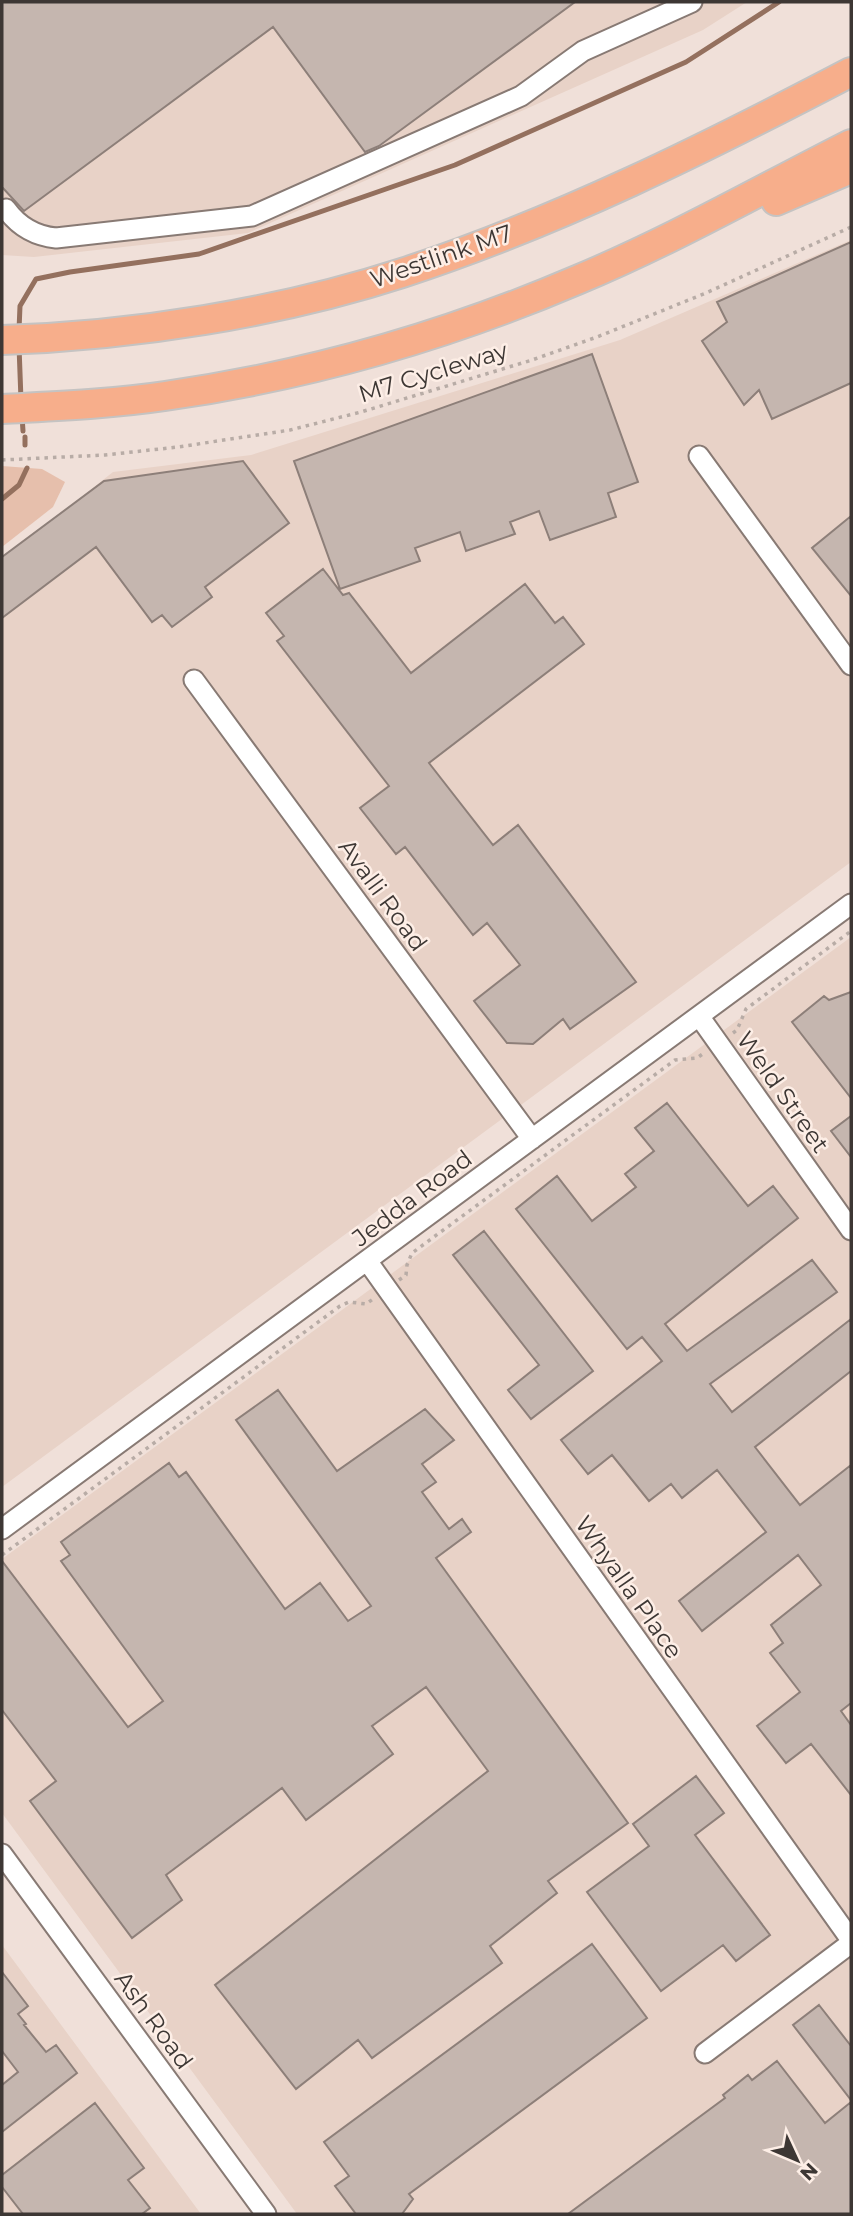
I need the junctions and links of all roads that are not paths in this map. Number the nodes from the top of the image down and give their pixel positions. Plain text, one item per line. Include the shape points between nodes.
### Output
1 (692, 2) edge
2 (851, 57) edge
3 (851, 72) edge
4 (851, 144) edge
5 (851, 169) edge
6 (6, 209) dead end
7 (310, 297) junction
8 (498, 312) junction
9 (2, 340) edge
10 (2, 409) edge
11 (699, 456) dead end
12 (851, 665) edge
13 (194, 680) dead end
14 (851, 904) edge
15 (699, 1016) junction
16 (532, 1139) junction
17 (848, 1218) edge
18 (368, 1262) junction
19 (2, 1529) edge
20 (2, 1854) edge
21 (851, 1942) edge
22 (705, 2053) dead end
23 (266, 2214) edge

1 - 6 street via 583,51 521,96 252,216 56,238 28,230
2 - 7 highway via 624,170
3 - 7 highway, Westlink M7 via 598,197 401,273
4 - 8 highway via 652,245
5 - 8 highway via 610,280
7 - 9 highway, Westlink M7 via 127,331
8 - 10 highway via 332,363 165,397
11 - 12 street
13 - 16 street, Avalli Road
14 - 15 street, Jedda Road
15 - 16 street, Jedda Road
15 - 17 street, Weld Street
16 - 18 street, Jedda Road
18 - 19 street, Jedda Road
18 - 21 street, Whyalla Place
20 - 23 street, Ash Road
21 - 22 street

